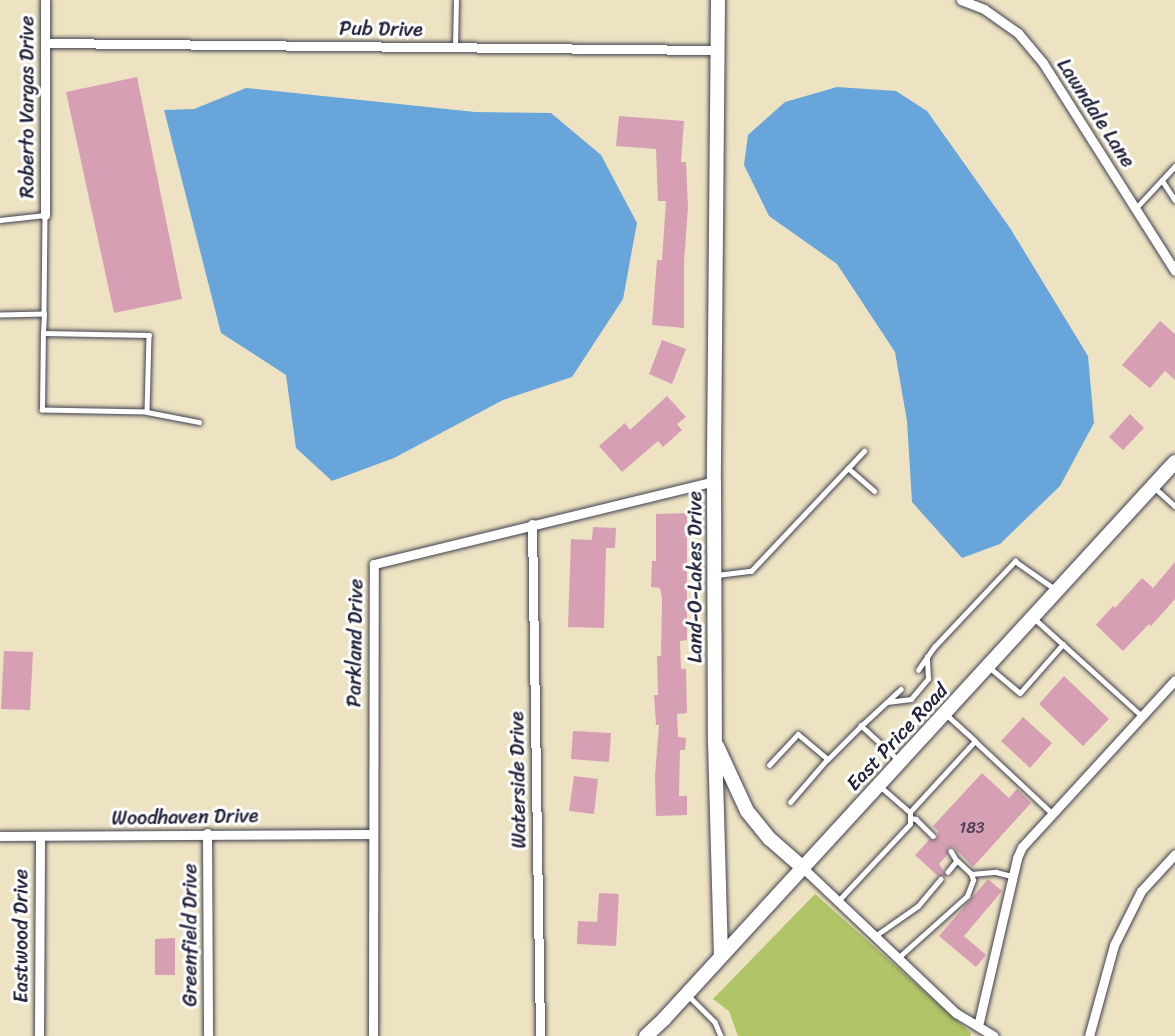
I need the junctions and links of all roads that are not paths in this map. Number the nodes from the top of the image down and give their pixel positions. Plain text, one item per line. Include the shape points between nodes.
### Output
1 (45, 0) edge
2 (456, 0) edge
3 (718, 0) edge
4 (961, 0) edge
5 (46, 43) junction
6 (455, 47) junction
7 (716, 50) junction
8 (1175, 166) edge
9 (1162, 180) junction
10 (1175, 200) edge
11 (1136, 208) junction
12 (45, 215) junction
13 (0, 220) edge
14 (1175, 271) edge
15 (44, 314) junction
16 (0, 315) edge
17 (43, 333) junction
18 (147, 412) junction
19 (199, 422) dead end
20 (864, 451) dead end
21 (1175, 462) edge
22 (848, 468) junction
23 (714, 481) junction
24 (1153, 486) junction
25 (874, 491) dead end
26 (1175, 506) edge
27 (532, 524) junction
28 (714, 576) junction
29 (1057, 591) junction
30 (1033, 617) junction
31 (1063, 644) junction
32 (927, 657) junction
33 (988, 666) junction
34 (918, 670) dead end
35 (1175, 680) edge
36 (901, 689) dead end
37 (887, 702) junction
38 (945, 714) junction
39 (1142, 716) junction
40 (861, 726) junction
41 (975, 741) junction
42 (715, 742) junction
43 (828, 759) junction
44 (900, 762) junction
45 (769, 765) dead end
46 (879, 785) junction
47 (791, 802) dead end
48 (910, 812) junction
49 (1052, 814) junction
50 (910, 819) junction
51 (207, 833) junction
52 (371, 834) junction
53 (0, 836) edge
54 (933, 836) dead end
55 (40, 837) junction
56 (951, 851) dead end
57 (1175, 854) edge
58 (957, 861) junction
59 (803, 868) junction
60 (948, 872) dead end
61 (971, 874) junction
62 (1013, 876) junction
63 (941, 879) dead end
64 (838, 901) junction
65 (875, 936) junction
66 (721, 956) junction
67 (898, 958) junction
68 (687, 994) junction
69 (978, 1026) junction
70 (39, 1036) edge
71 (208, 1036) edge
72 (373, 1036) edge
73 (540, 1036) edge
74 (646, 1036) edge
75 (721, 1036) edge
76 (994, 1036) edge
77 (1089, 1036) edge

1 - 5 street, Roberto Vargas Drive
2 - 6 lane
3 - 7 street, Land-O-Lakes Drive
4 - 11 street, Lawndale Lane via 984,9 1018,33 1043,63
5 - 6 street, Pub Drive
5 - 12 street, Roberto Vargas Drive
6 - 7 street, Pub Drive
7 - 23 street, Land-O-Lakes Drive
8 - 9 lane
9 - 10 lane
9 - 11 lane
11 - 14 street, Lawndale Lane
12 - 13 lane
12 - 15 lane
15 - 16 lane
15 - 17 lane
17 - 18 lane via 42,410
17 - 18 lane via 149,335
18 - 19 lane
20 - 22 lane
21 - 24 street, East Price Road
22 - 25 lane
22 - 28 lane via 751,571
23 - 27 street, Parkland Drive
23 - 28 street, Land-O-Lakes Drive
24 - 26 lane
24 - 29 street, East Price Road
27 - 52 street, Parkland Drive via 374,564
27 - 73 street, Waterside Drive
28 - 42 street, Land-O-Lakes Drive
29 - 30 street, East Price Road
29 - 32 lane via 1015,561
30 - 31 lane
30 - 33 street, East Price Road
31 - 33 lane via 1020,693
31 - 39 lane
32 - 34 lane
32 - 37 lane via 928,679 910,699
33 - 38 street, East Price Road
35 - 39 street
36 - 37 lane
37 - 40 lane
38 - 41 lane
38 - 44 street, East Price Road
39 - 49 street
40 - 43 lane
40 - 44 lane
41 - 48 lane
41 - 49 lane
42 - 59 street, Land-O-Lakes Drive via 747,811 770,839
42 - 66 street
43 - 45 lane via 798,734
43 - 47 lane
44 - 46 street, East Price Road
46 - 48 lane
46 - 59 street, East Price Road
48 - 50 lane
49 - 62 street via 1022,847
50 - 54 lane via 916,819
50 - 64 lane via 910,824
51 - 52 street, Woodhaven Drive
51 - 55 street, Woodhaven Drive
51 - 71 street, Greenfield Drive
52 - 72 street, Parkland Drive
53 - 55 street, Woodhaven Drive
55 - 70 street, Eastwood Drive
56 - 58 lane
57 - 77 street via 1141,891 1114,945
58 - 60 lane
58 - 61 lane
59 - 64 street, Land-O-Lakes Drive
59 - 66 street, East Price Road
61 - 62 lane via 996,872
61 - 67 lane via 973,880 967,896
62 - 69 street
63 - 65 lane via 918,906
64 - 65 street, Land-O-Lakes Drive
65 - 67 street, Land-O-Lakes Drive
66 - 68 street, East Price Road
67 - 69 street, Land-O-Lakes Drive via 956,1013
68 - 74 street, East Price Road
68 - 75 lane via 716,1022
69 - 76 street, Land-O-Lakes Drive

